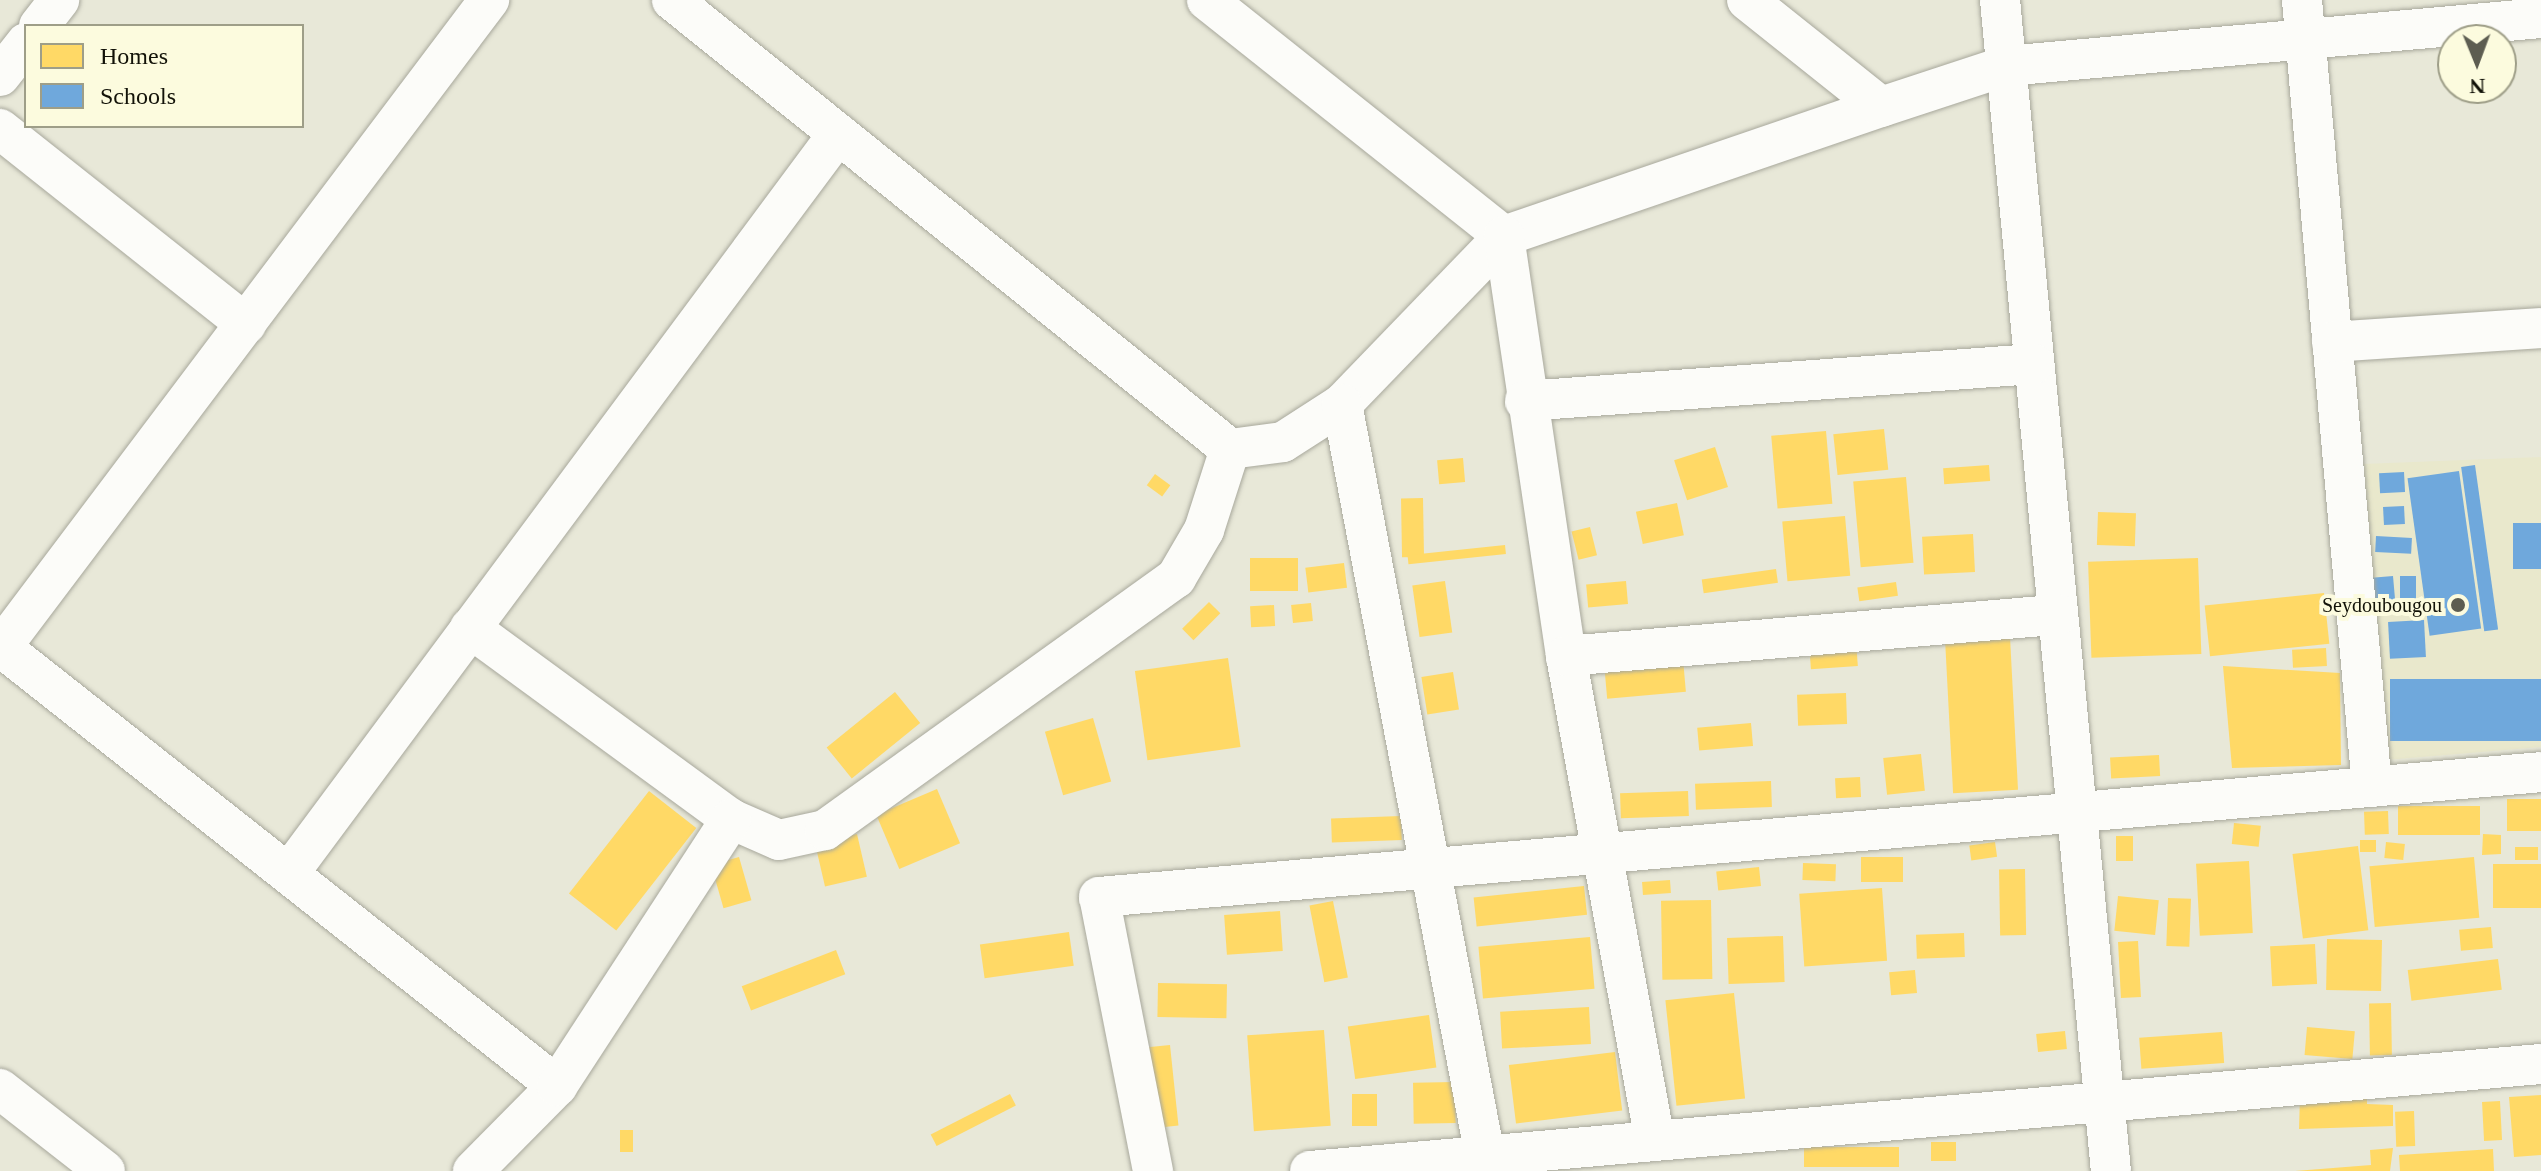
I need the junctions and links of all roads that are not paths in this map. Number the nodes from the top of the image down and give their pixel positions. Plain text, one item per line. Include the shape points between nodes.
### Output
1 (59, 0) edge
2 (489, 0) edge
3 (672, 0) edge
4 (1207, 0) edge
5 (1747, 0) edge
6 (2000, 0) edge
7 (2302, 0) edge
8 (2541, 18) edge
9 (41, 24) edge
10 (2306, 39) junction
11 (24, 46) edge
12 (2006, 66) junction
13 (0, 76) edge
14 (1881, 107) junction
15 (0, 129) edge
16 (838, 134) junction
17 (1504, 236) junction
18 (246, 324) junction
19 (2541, 328) edge
20 (2332, 342) junction
21 (2034, 364) junction
22 (1525, 401) junction
23 (1342, 404) junction
24 (1230, 449) junction
25 (2058, 615) junction
26 (470, 628) junction
27 (1, 648) edge
28 (1566, 656) junction
29 (2541, 772) edge
30 (2372, 787) junction
31 (2077, 813) junction
32 (731, 819) junction
33 (1602, 854) junction
34 (1433, 869) junction
35 (289, 873) junction
36 (2541, 1064) edge
37 (557, 1086) junction
38 (0, 1089) edge
39 (2104, 1103) junction
40 (1655, 1141) junction
41 (1485, 1156) junction
42 (105, 1171) edge
43 (473, 1171) edge
44 (1153, 1171) edge
45 (1310, 1171) edge
46 (2111, 1171) edge

1 - 9 street
2 - 18 street
3 - 16 street
4 - 17 street
5 - 14 street
6 - 12 street
7 - 10 street
8 - 10 street
10 - 12 street
10 - 20 street
11 - 13 street
12 - 14 street
12 - 21 street
14 - 17 street
15 - 18 street
16 - 24 street
16 - 26 street
17 - 22 street
17 - 23 street
18 - 27 street
19 - 20 street
20 - 30 street
21 - 22 street
21 - 25 street
22 - 28 street
23 - 24 street via 1283,442
23 - 34 street
24 - 32 street via 1204,530 1176,578 825,830 779,840
25 - 28 street
25 - 31 street
26 - 32 street
26 - 35 street
27 - 35 street
28 - 33 street
29 - 30 street
30 - 31 street
31 - 33 street
31 - 39 street
32 - 37 street
33 - 34 street
33 - 40 street
34 - 41 street
34 - 44 street via 1099,897
35 - 37 street
36 - 39 street
37 - 43 street
38 - 42 street
39 - 40 street
39 - 46 street
40 - 41 street
41 - 45 street

